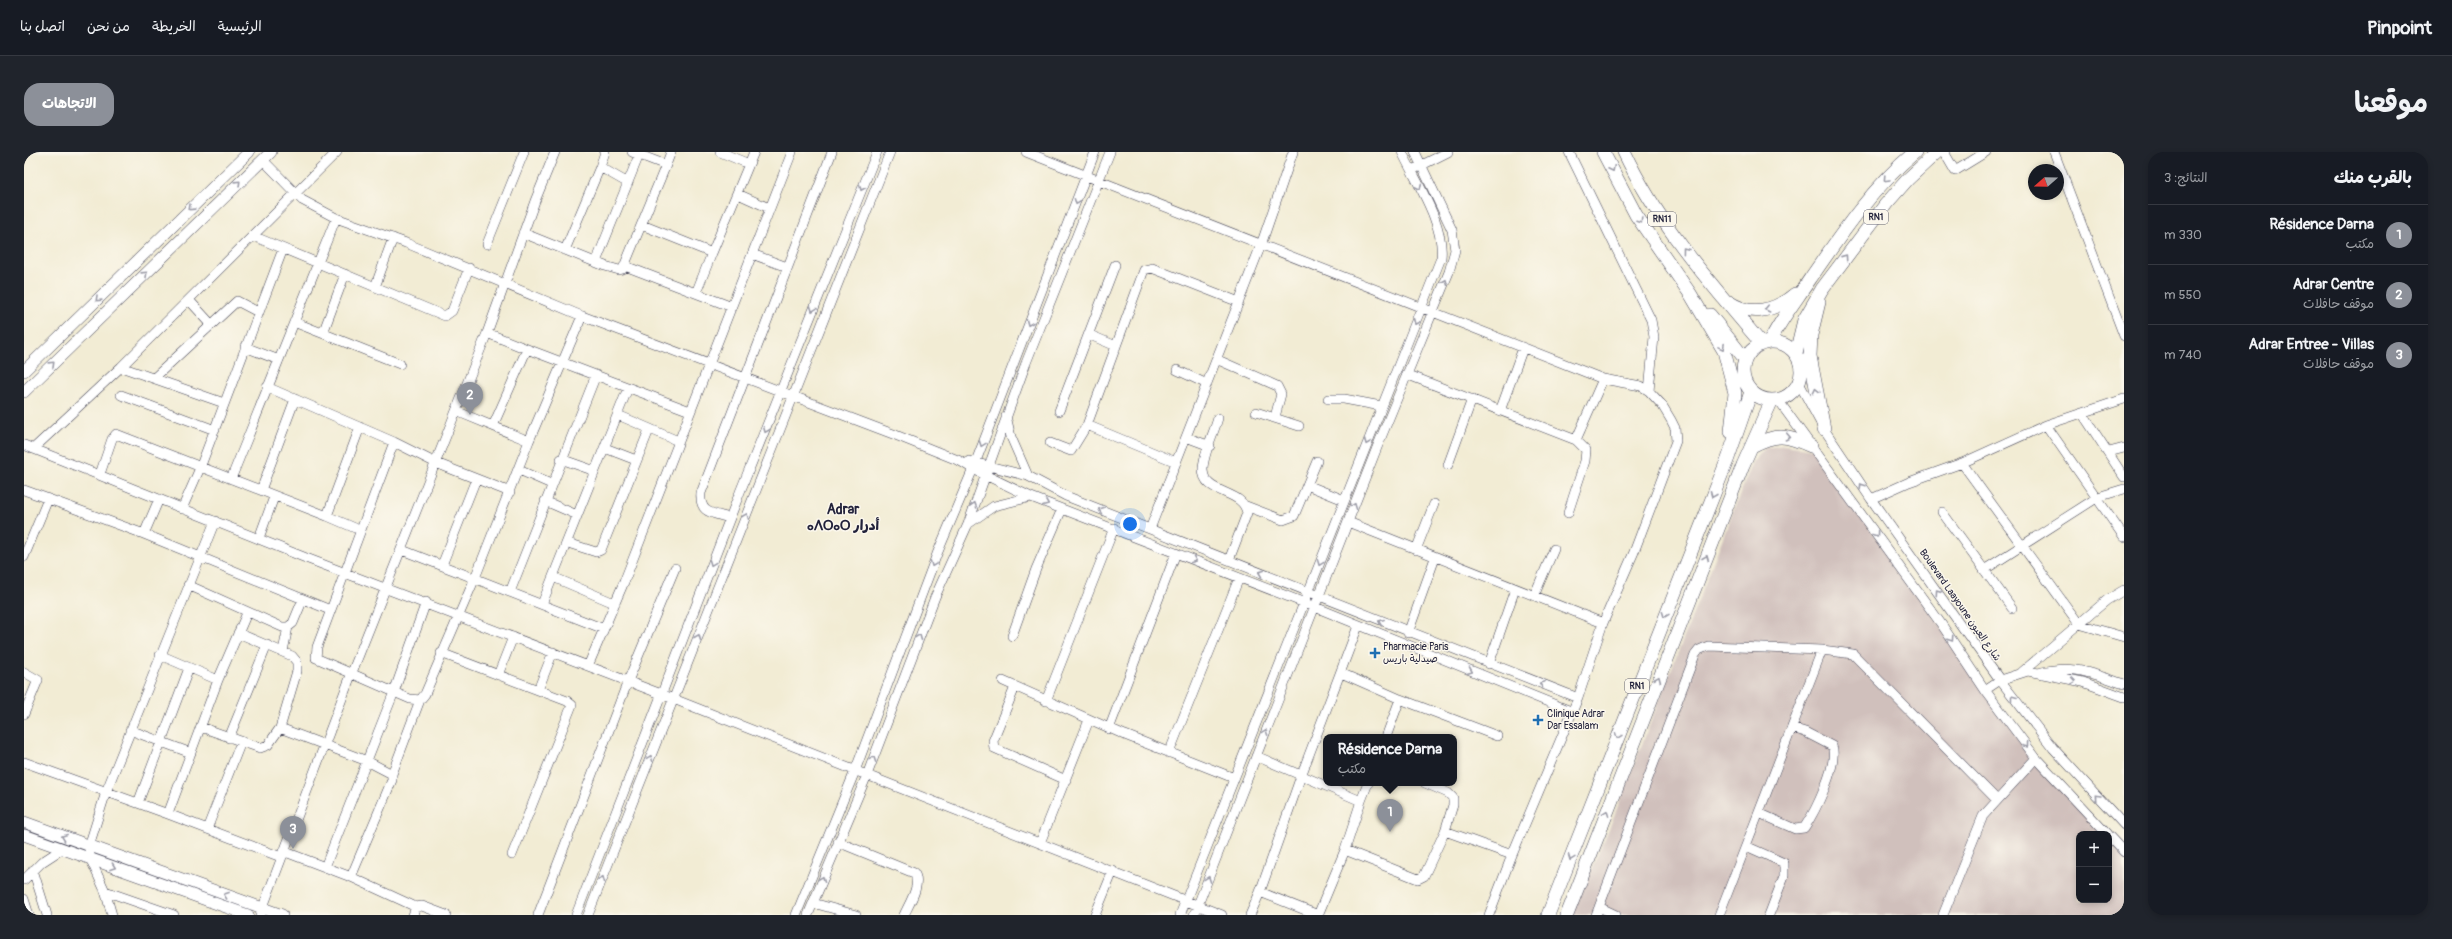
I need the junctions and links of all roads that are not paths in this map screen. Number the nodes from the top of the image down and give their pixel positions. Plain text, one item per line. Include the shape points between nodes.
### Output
1 (249, 152) edge
2 (337, 152) edge
3 (524, 152) edge
4 (555, 152) edge
5 (606, 152) edge
6 (671, 152) edge
7 (721, 152) edge
8 (754, 152) edge
9 (792, 152) edge
10 (832, 152) edge
11 (877, 152) edge
12 (890, 152) edge
13 (1026, 152) edge
14 (1095, 152) edge
15 (1110, 152) edge
16 (1293, 152) edge
17 (1402, 152) edge
18 (1415, 152) edge
19 (1448, 152) edge
20 (1569, 152) edge
21 (1603, 152) edge
22 (1624, 152) edge
23 (1914, 152) edge
24 (1938, 152) edge
25 (1944, 152) edge
26 (1986, 152) edge
27 (2054, 152) edge
28 (635, 154) edge
29 (267, 156) edge
30 (749, 164) junction
31 (666, 165) junction
32 (1421, 166) junction
33 (600, 167) junction
34 (1411, 171) junction
35 (1086, 177) junction
36 (1098, 182) junction
37 (628, 183) junction
38 (738, 194) junction
39 (295, 195) junction
40 (1440, 206) junction
41 (769, 208) junction
42 (1430, 211) junction
43 (336, 218) junction
44 (642, 225) junction
45 (523, 233) junction
46 (254, 236) junction
47 (393, 238) junction
48 (487, 244) dead end
49 (1261, 245) junction
50 (283, 249) junction
51 (565, 250) junction
52 (712, 253) junction
53 (752, 254) junction
54 (596, 262) junction
55 (318, 263) junction
56 (1115, 265) dead end
57 (625, 266) junction
58 (787, 267) junction
59 (468, 268) junction
60 (345, 274) junction
61 (505, 283) junction
62 (1806, 284) junction
63 (375, 287) junction
64 (1822, 289) junction
65 (696, 293) junction
66 (1692, 296) junction
67 (1721, 297) junction
68 (189, 300) junction
69 (1238, 302) junction
70 (732, 307) junction
71 (1422, 308) junction
72 (258, 312) junction
73 (1432, 312) junction
74 (582, 316) junction
75 (294, 322) junction
76 (211, 324) junction
77 (323, 333) junction
78 (487, 333) junction
79 (1090, 335) junction
80 (2124, 336) edge
81 (1765, 342) junction
82 (1116, 346) junction
83 (245, 347) junction
84 (1523, 348) junction
85 (527, 349) junction
86 (1796, 353) junction
87 (1216, 359) junction
88 (1744, 359) junction
89 (279, 360) junction
90 (561, 362) junction
91 (710, 363) junction
92 (400, 364) dead end
93 (121, 367) junction
94 (1177, 370) dead end
95 (24, 371) edge
96 (1406, 374) junction
97 (596, 375) junction
98 (745, 376) junction
99 (154, 378) junction
100 (1603, 379) junction
101 (1799, 383) junction
102 (1206, 384) junction
103 (267, 387) junction
104 (628, 388) junction
105 (782, 391) junction
106 (1649, 391) junction
107 (24, 392) edge
108 (1751, 392) junction
109 (121, 395) dead end
110 (794, 396) junction
111 (294, 399) junction
112 (1328, 399) dead end
113 (1472, 399) junction
114 (2124, 399) edge
115 (1775, 400) junction
116 (224, 403) junction
117 (1381, 406) junction
118 (456, 411) junction
119 (690, 411) junction
120 (1059, 411) dead end
121 (1500, 411) junction
122 (1256, 412) dead end
123 (1006, 414) junction
124 (2082, 414) junction
125 (618, 415) junction
126 (1275, 417) junction
127 (1218, 418) dead end
128 (1087, 424) junction
129 (493, 426) junction
130 (1299, 426) dead end
131 (2046, 426) junction
132 (360, 427) junction
133 (1824, 429) junction
134 (215, 430) junction
135 (650, 430) junction
136 (1186, 437) junction
137 (1576, 440) junction
138 (529, 441) junction
139 (678, 441) junction
140 (394, 442) junction
141 (1050, 443) dead end
142 (1210, 446) junction
143 (1752, 446) junction
144 (1812, 446) junction
145 (26, 447) edge
146 (605, 448) junction
147 (2124, 448) edge
148 (2108, 452) junction
149 (1728, 458) junction
150 (561, 459) junction
151 (636, 460) junction
152 (1317, 461) dead end
153 (1176, 462) junction
154 (436, 463) junction
155 (1962, 463) junction
156 (1448, 465) dead end
157 (974, 466) junction
158 (200, 468) junction
159 (519, 470) junction
160 (986, 470) junction
161 (595, 471) junction
162 (100, 474) junction
163 (1028, 476) junction
164 (2124, 477) edge
165 (231, 478) junction
166 (476, 479) junction
167 (551, 484) junction
168 (1307, 485) junction
169 (2124, 489) edge
170 (24, 490) edge
171 (261, 490) junction
172 (510, 492) junction
173 (274, 497) junction
174 (1031, 497) junction
175 (2098, 497) junction
176 (48, 499) junction
177 (159, 499) junction
178 (1871, 499) junction
179 (1344, 500) junction
180 (545, 501) junction
181 (1434, 504) dead end
182 (1246, 506) junction
183 (182, 509) junction
184 (1062, 509) junction
185 (1942, 512) dead end
186 (1568, 514) dead end
187 (577, 515) junction
188 (327, 516) junction
189 (730, 518) junction
190 (215, 521) junction
191 (1348, 522) junction
192 (968, 524) junction
193 (355, 528) dead end
194 (1114, 528) junction
195 (1150, 529) junction
196 (144, 534) junction
197 (2124, 537) edge
198 (259, 538) junction
199 (568, 543) junction
200 (2022, 547) junction
201 (1554, 549) dead end
202 (402, 550) junction
203 (1416, 550) junction
204 (1176, 553) junction
205 (24, 557) edge
206 (199, 558) junction
207 (1435, 558) junction
208 (1229, 560) junction
209 (442, 565) junction
210 (676, 568) dead end
211 (1984, 570) junction
212 (345, 571) junction
213 (553, 577) junction
214 (475, 578) junction
215 (1239, 578) junction
216 (188, 585) junction
217 (387, 588) junction
218 (1515, 589) junction
219 (2124, 590) edge
220 (510, 592) junction
221 (1309, 592) junction
222 (1320, 596) junction
223 (1534, 596) junction
224 (303, 599) junction
225 (426, 602) junction
226 (614, 603) junction
227 (1305, 603) junction
228 (542, 604) junction
229 (1315, 607) junction
230 (2012, 608) dead end
231 (330, 610) junction
232 (247, 613) junction
233 (459, 616) junction
234 (1603, 623) junction
235 (2079, 624) junction
236 (1358, 626) junction
237 (288, 627) junction
238 (604, 629) junction
239 (238, 633) junction
240 (1408, 633) junction
241 (1012, 636) dead end
242 (513, 637) junction
243 (2124, 637) edge
244 (267, 645) junction
245 (1822, 650) junction
246 (282, 651) junction
247 (553, 652) junction
248 (441, 654) junction
249 (160, 655) junction
250 (1489, 664) junction
251 (588, 666) junction
252 (189, 668) junction
253 (24, 672) edge
254 (2022, 672) junction
255 (1341, 673) junction
256 (2035, 674) junction
257 (351, 675) junction
258 (498, 675) junction
259 (218, 680) junction
260 (2000, 680) junction
261 (628, 681) junction
262 (1003, 681) dead end
263 (2124, 684) edge
264 (1015, 687) junction
265 (538, 690) junction
266 (1985, 690) junction
267 (394, 692) junction
268 (661, 694) junction
269 (2124, 697) edge
270 (1578, 698) junction
271 (673, 699) junction
272 (1400, 699) junction
273 (420, 700) junction
274 (1046, 701) junction
275 (1573, 712) junction
276 (24, 714) edge
277 (1088, 720) junction
278 (201, 727) junction
279 (280, 728) junction
280 (1792, 728) junction
281 (1109, 729) junction
282 (130, 730) junction
283 (1387, 734) edge
284 (1497, 736) dead end
285 (229, 738) junction
286 (161, 742) junction
287 (241, 742) junction
288 (324, 745) junction
289 (191, 753) junction
290 (1169, 753) junction
291 (1256, 756) junction
292 (2036, 758) junction
293 (367, 761) junction
294 (24, 762) edge
295 (855, 771) junction
296 (392, 774) junction
297 (867, 775) junction
298 (1301, 776) junction
299 (1234, 778) junction
300 (1066, 780) junction
301 (1323, 785) edge
302 (1325, 786) edge
303 (1367, 786) edge
304 (1432, 786) edge
305 (106, 792) junction
306 (1997, 800) junction
307 (1361, 801) junction
308 (138, 803) junction
309 (1759, 813) junction
310 (168, 814) junction
311 (24, 822) edge
312 (2124, 825) edge
313 (207, 829) junction
314 (1444, 831) junction
315 (2104, 831) edge
316 (24, 835) edge
317 (2112, 839) edge
318 (838, 842) junction
319 (1040, 843) junction
320 (89, 846) junction
321 (1746, 846) junction
322 (62, 849) junction
323 (1345, 850) junction
324 (2124, 852) edge
325 (282, 854) junction
326 (512, 855) dead end
327 (1512, 855) junction
328 (90, 858) junction
329 (324, 867) junction
330 (33, 870) junction
331 (1113, 871) junction
332 (351, 877) junction
333 (24, 880) edge
334 (104, 891) junction
335 (1260, 892) junction
336 (24, 899) edge
337 (1185, 900) junction
338 (813, 903) junction
339 (1198, 906) junction
340 (414, 911) edge
341 (1597, 911) edge
342 (261, 912) edge
343 (29, 915) edge
344 (47, 915) edge
345 (112, 915) edge
346 (174, 915) edge
347 (248, 915) edge
348 (282, 915) edge
349 (446, 915) edge
350 (538, 915) edge
351 (576, 915) edge
352 (588, 915) edge
353 (796, 915) edge
354 (808, 915) edge
355 (856, 915) edge
356 (904, 915) edge
357 (1095, 915) edge
358 (1180, 915) edge
359 (1194, 915) edge
360 (1222, 915) edge
361 (1250, 915) edge
362 (1318, 915) edge
363 (1489, 915) edge
364 (1548, 915) edge
365 (1568, 915) edge
366 (1616, 915) edge
367 (1719, 915) edge
368 (1768, 915) edge
369 (1943, 915) edge

1 -> 95 main road
2 - 39 street
3 - 48 street
4 - 45 street
5 - 33 street
6 - 31 street
7 - 30 street
8 - 30 street
9 - 41 street
10 - 58 street
11 -> 105 street
12 - 110 street
13 - 35 street
14 - 35 street
15 - 36 street
16 - 49 street
17 - 34 street
18 - 32 street
19 - 32 street
20 - 106 street via 1651,320 1654,337
21 -> 66 highway, RN11 via 1636,215
67 -> 22 highway, RN11 via 1656,209
23 -> 62 highway, RN1 via 1869,198
64 -> 24 highway, RN1 via 1908,178
25 - 26 street via 1955,172
27 - 80 street
28 - 31 street
28 - 37 street
29 - 39 street
107 -> 29 main road
30 - 38 street
31 - 44 street
32 - 34 street
32 - 40 street
33 - 37 street
33 - 51 street
34 -> 42 street
35 - 36 street
35 -> 157 street
36 - 49 street
36 - 123 street
37 - 54 street
38 - 41 street
38 - 52 street
39 - 43 street
39 - 46 street
40 - 42 street
73 -> 40 street via 1449,272 1455,250 1452,230
41 - 53 street
42 - 71 street via 1440,235 1442,249
43 - 47 street
43 - 55 street
44 - 52 street
44 - 57 street
45 - 51 street
45 - 61 street
46 - 50 street
46 - 68 street
47 - 59 street
47 - 63 street
49 - 69 street
49 - 71 street
50 - 55 street
50 - 72 street
51 - 54 street
52 - 65 street
53 - 58 street
53 - 70 street
54 - 57 street via 619,270
55 - 60 street
55 - 75 street
56 - 79 street
57 - 65 street
58 - 98 street
59 - 61 street
59 - 63 street via 452,311 447,316
60 - 63 street
60 - 77 street
61 - 74 street
61 - 78 street
62 -> 67 highway via 1780,305 1762,311 1735,306
62 - 81 highway, RN1
64 - 86 highway, RN1 via 1804,320
133 -> 64 highway via 1810,356 1811,335
65 - 70 street
66 - 88 highway, RN11 via 1716,321
66 -> 149 highway via 1724,350 1733,379 1734,411
67 - 81 highway, RN11
68 - 76 street
68 - 93 street
69 - 82 street via 1152,268 1144,270
69 - 87 street
70 - 91 street
71 - 73 street
71 -> 117 street
72 - 76 street via 237,301
72 - 83 street
73 - 84 street
73 - 96 street
74 - 90 street
74 - 91 street
75 - 77 street
75 - 89 street
76 - 99 street
77 - 92 street
78 - 85 street
78 - 118 street
79 - 82 street
79 - 120 street
81 - 86 highway via 1784,344
81 - 88 highway, RN1 via 1751,349
82 - 128 street
83 - 89 street
83 - 116 street
84 - 100 street
84 - 121 street
85 - 90 street
85 - 129 street
86 - 101 highway, RN1 via 1801,368
87 - 102 street
87 - 126 street via 1277,386 1281,394
88 - 108 highway via 1744,382
89 - 103 street
90 - 97 street
90 - 138 street
91 - 98 street
91 - 119 street
93 - 99 street
93 - 145 street
94 - 102 street
96 - 113 street
191 -> 96 street
97 - 104 street
97 - 150 street
98 - 105 street
98 - 189 street via 701,493 701,506 705,510
99 - 116 street
100 - 106 street via 1641,386
100 - 137 street
101 - 115 highway via 1790,393
101 - 133 street, Boulevard Laayoune شارع العيون
102 - 136 street
103 - 111 street
103 - 165 street
104 - 119 street
104 - 125 street
105 - 110 street
105 -> 189 street
106 - 234 street via 1671,420 1675,428 1676,441 1634,552
108 - 115 highway via 1761,398
108 - 149 highway, RN1
109 - 134 street
110 - 157 street
271 -> 110 street
111 - 132 street
111 - 171 street
112 - 117 street via 1344,398
113 - 121 street
113 - 156 street
114 - 124 street
115 - 143 highway, RN1
115 - 144 street
116 - 134 street
117 -> 179 street
118 - 129 street
118 - 154 street
119 - 139 street
121 - 137 street
122 - 126 street
123 - 160 street
123 - 163 street via 1011,437
124 - 131 street
124 - 148 street
125 - 135 street
125 - 146 street
126 - 130 street
127 - 142 street
128 - 141 street via 1071,451
128 - 153 street
129 - 138 street
131 - 155 street
131 - 175 street
132 - 140 street
132 - 188 street
178 -> 133 street, Boulevard Laayoune شارع العيون
134 - 158 street
135 - 139 street
135 - 151 street
136 - 142 street
136 - 153 street
137 - 186 street via 1586,450 1585,461
138 - 159 street
139 - 226 street
140 - 154 street
140 - 212 street
142 - 182 street via 1203,468 1204,478 1209,485 1241,500
143 -> 144 highway via 1782,436
365 -> 143 highway, RN1
144 -> 266 street via 1942,625
145 - 162 street
146 - 151 street
146 - 161 street
147 - 148 street
148 - 164 street
149 -> 364 highway, RN1
150 - 161 street
150 - 167 street
151 - 199 street via 601,550 596,552
152 - 168 street
153 - 195 street
154 - 166 street
154 - 202 street
155 - 178 street via 1908,482
155 - 200 street
157 - 160 street
157 -> 295 street via 937,554
158 - 162 street via 116,434
158 - 165 street
158 - 183 street
159 - 167 street
159 - 172 street
160 - 163 street
160 - 174 street
192 -> 160 street
161 - 187 street
162 - 177 street
195 -> 163 street via 1066,496
165 - 171 street
166 - 172 street
166 - 209 street
167 - 180 street
168 - 179 street
168 - 182 street via 1294,516 1289,519 1283,520
169 - 175 street
170 - 176 street
171 - 173 street
172 - 214 street
173 - 188 street
173 - 198 street
174 -> 184 street
174 - 192 street via 994,506
175 - 197 street
175 - 200 street
176 - 196 street
176 - 205 street
177 - 183 street
177 - 196 street
260 -> 178 street, Boulevard Laayoune شارع العيون
179 -> 221 street
180 - 187 street
180 - 220 street
181 - 203 street
182 - 208 street via 1247,513
183 - 190 street
184 - 194 street
184 - 241 street via 1036,569
185 - 211 street
187 - 199 street
188 - 193 street
189 -> 268 street
190 - 198 street
190 - 206 street
191 - 203 street
191 - 222 street
297 -> 192 street via 935,597
194 - 204 street
194 - 274 street
195 - 208 street
196 - 206 street
198 - 212 street
199 - 213 street
200 - 211 street
200 - 235 street
201 - 223 street
202 - 209 street
202 - 217 street
203 - 207 street
204 -> 215 street
204 - 281 street
206 - 216 street
206 - 224 street
207 - 218 street
207 - 240 street
221 -> 208 street
209 - 214 street
210 - 261 street
211 - 230 street
212 - 217 street
212 - 231 street
213 - 226 street
213 - 228 street
214 - 220 street
214 - 233 street
215 - 227 street
215 - 290 street
216 - 232 street
216 - 249 street
217 - 225 street
217 - 257 street
218 - 223 street
218 - 250 street
219 - 235 street via 2107,600
220 - 228 street
221 - 222 street
221 - 227 street
222 - 229 street
240 -> 222 street
223 - 234 street
224 - 231 street
224 - 237 street via 293,623
225 - 233 street
225 - 267 street
226 - 238 street
227 - 229 street
227 - 299 street
228 - 238 street
229 - 236 street
291 -> 229 street
231 - 257 street via 315,656
232 - 237 street
232 - 239 street
233 - 242 street
233 - 248 street
234 - 270 street
235 - 243 street
235 - 254 street
236 - 255 street
236 -> 275 street
237 - 246 street
238 - 251 street
239 - 244 street
239 - 259 street
240 - 250 street
242 - 247 street
242 - 258 street
244 - 246 street
244 - 285 street
245 - 280 street
245 - 306 street via 1848,652 1858,658
245 - 341 street via 1714,645 1699,650
246 - 279 street via 292,656 298,667
247 - 251 street
247 - 265 street
248 - 258 street
248 - 273 street via 427,691
249 - 252 street
249 - 282 street
270 -> 250 street
251 - 261 street
252 - 259 street
252 - 286 street
253 - 276 street via 38,680
254 - 256 street
254 - 260 street
255 - 272 street
255 - 298 street
256 - 263 street via 2069,668
256 -> 269 street via 2083,682
257 - 267 street
257 - 288 street
258 - 265 street
259 - 278 street
260 - 266 street
312 -> 260 street, Boulevard Laayoune شارع العيون via 2053,748
261 - 268 street
261 - 350 street
262 - 264 street
264 - 274 street
264 - 300 street via 993,741 994,748
265 - 326 street via 570,703 572,708
266 -> 292 street
267 - 273 street
267 - 293 street
268 - 271 street
268 - 351 street
270 - 275 street
271 - 295 street
352 -> 271 street
272 - 283 street
272 - 284 street
273 - 296 street
274 - 277 street
275 - 327 street
277 - 281 street
277 - 300 street
278 - 285 street
278 - 289 street
279 - 287 street via 263,748
279 - 288 street
280 - 309 street
280 - 309 street via 1832,746 1835,754 1833,765 1804,828 1795,829
281 - 290 street
282 - 286 street
282 - 305 street
285 - 287 street
286 - 289 street
286 - 308 street
287 - 313 street
288 - 293 street
288 - 325 street
289 - 310 street
290 - 299 street
291 - 298 street
339 -> 291 street
292 - 306 street
292 - 315 street
293 - 296 street
293 - 329 street
294 - 305 street
295 - 297 street
295 - 353 street
296 - 332 street via 392,780
297 - 318 street
297 - 319 street
298 - 301 street
298 - 335 street
299 - 337 street
300 - 319 street
302 - 307 street
303 - 307 street
304 - 314 street via 1453,798
305 - 308 street
305 - 320 street
306 - 369 street via 1979,826
307 - 323 street
308 - 310 street
309 - 321 street
310 - 313 street
320 -> 311 main road
313 - 325 street
314 - 323 street via 1424,876 1420,879
314 - 327 street
316 - 322 main road
317 - 324 street
338 -> 318 street
318 - 356 street via 914,873 916,887
319 - 331 street
320 - 328 street
342 -> 320 main road
321 - 367 street
321 - 368 street via 1784,863 1784,876
322 - 328 main road
322 - 330 street
323 - 362 street
325 - 329 street
325 - 342 street
327 - 363 street
328 - 334 street
328 -> 347 main road
329 - 332 street
330 - 333 street
330 - 344 street
331 - 337 street
331 - 357 street
332 - 340 street
334 - 345 street
334 - 346 street
335 - 361 street
335 - 362 street
336 - 343 street
337 - 339 street
337 - 358 street
338 - 354 street
338 - 355 street
339 - 359 street
339 - 360 street
340 - 349 street via 422,906
341 - 366 street
342 - 348 main road

